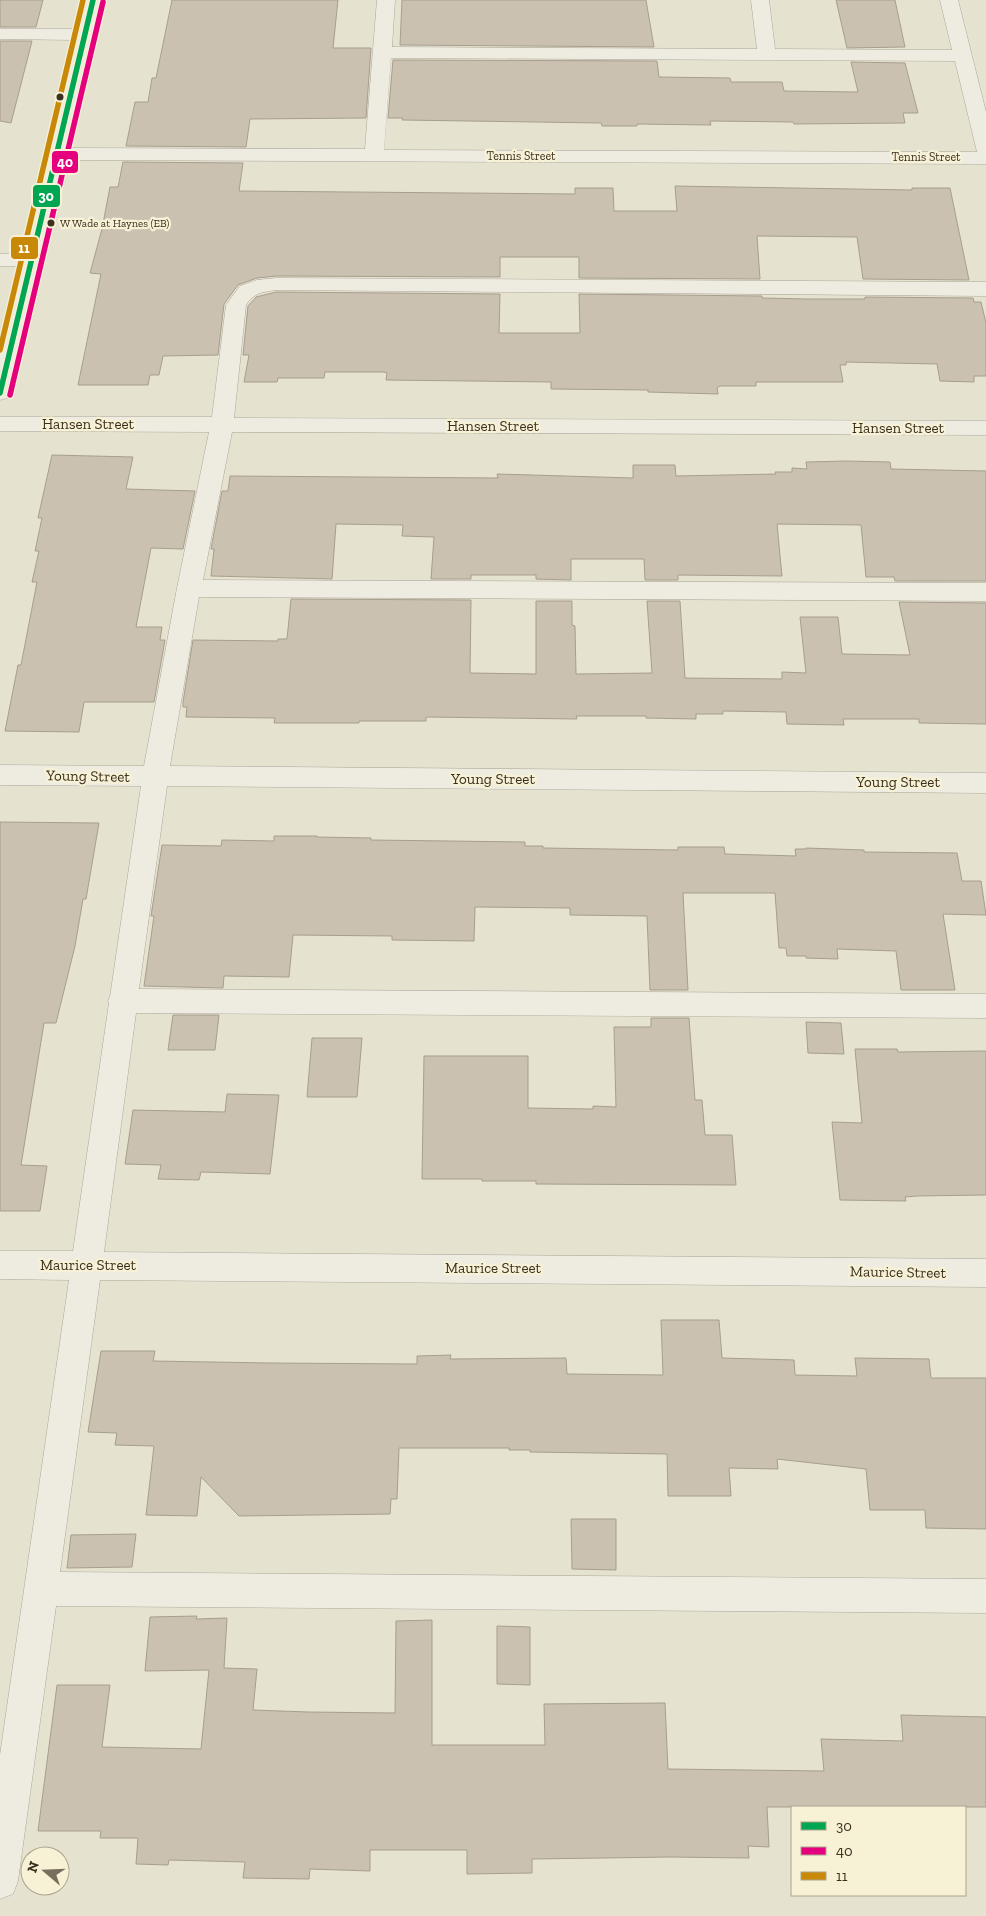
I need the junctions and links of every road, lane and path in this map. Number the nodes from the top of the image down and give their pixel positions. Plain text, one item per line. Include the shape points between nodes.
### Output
1 (93, 0) edge
2 (386, 0) edge
3 (760, 0) edge
4 (949, 0) edge
5 (0, 34) edge
6 (85, 35) junction
7 (382, 52) junction
8 (767, 55) junction
9 (963, 56) junction
10 (986, 151) edge
11 (56, 154) junction
12 (374, 156) junction
13 (986, 158) edge
14 (0, 260) edge
15 (31, 260) junction
16 (986, 289) edge
17 (0, 393) edge
18 (0, 424) edge
19 (222, 425) junction
20 (986, 428) edge
21 (189, 588) junction
22 (986, 592) edge
23 (0, 775) edge
24 (155, 777) junction
25 (986, 782) edge
26 (122, 1001) junction
27 (986, 1006) edge
28 (0, 1265) edge
29 (86, 1265) junction
30 (986, 1273) edge
31 (41, 1589) junction
32 (986, 1596) edge
33 (0, 1881) edge

1 - 6 street
2 - 7 street
3 - 8 street
4 - 9 street
5 - 6 street
6 - 11 street
7 - 8 street
7 - 12 street
8 - 9 street
9 - 10 street
11 - 12 street, Tennis Street
11 - 15 street
12 - 13 street, Tennis Street
14 - 15 street
15 - 17 street
16 - 19 street via 276,284 253,287 240,295 236,306
18 - 19 street, Hansen Street
19 - 20 street, Hansen Street
19 - 21 street
21 - 22 street
21 - 24 street
23 - 24 street, Young Street
24 - 25 street, Young Street
24 - 26 street
26 - 27 street
26 - 29 street
28 - 29 street, Maurice Street
29 - 30 street, Maurice Street
29 - 31 street
31 - 32 street
31 - 33 street

